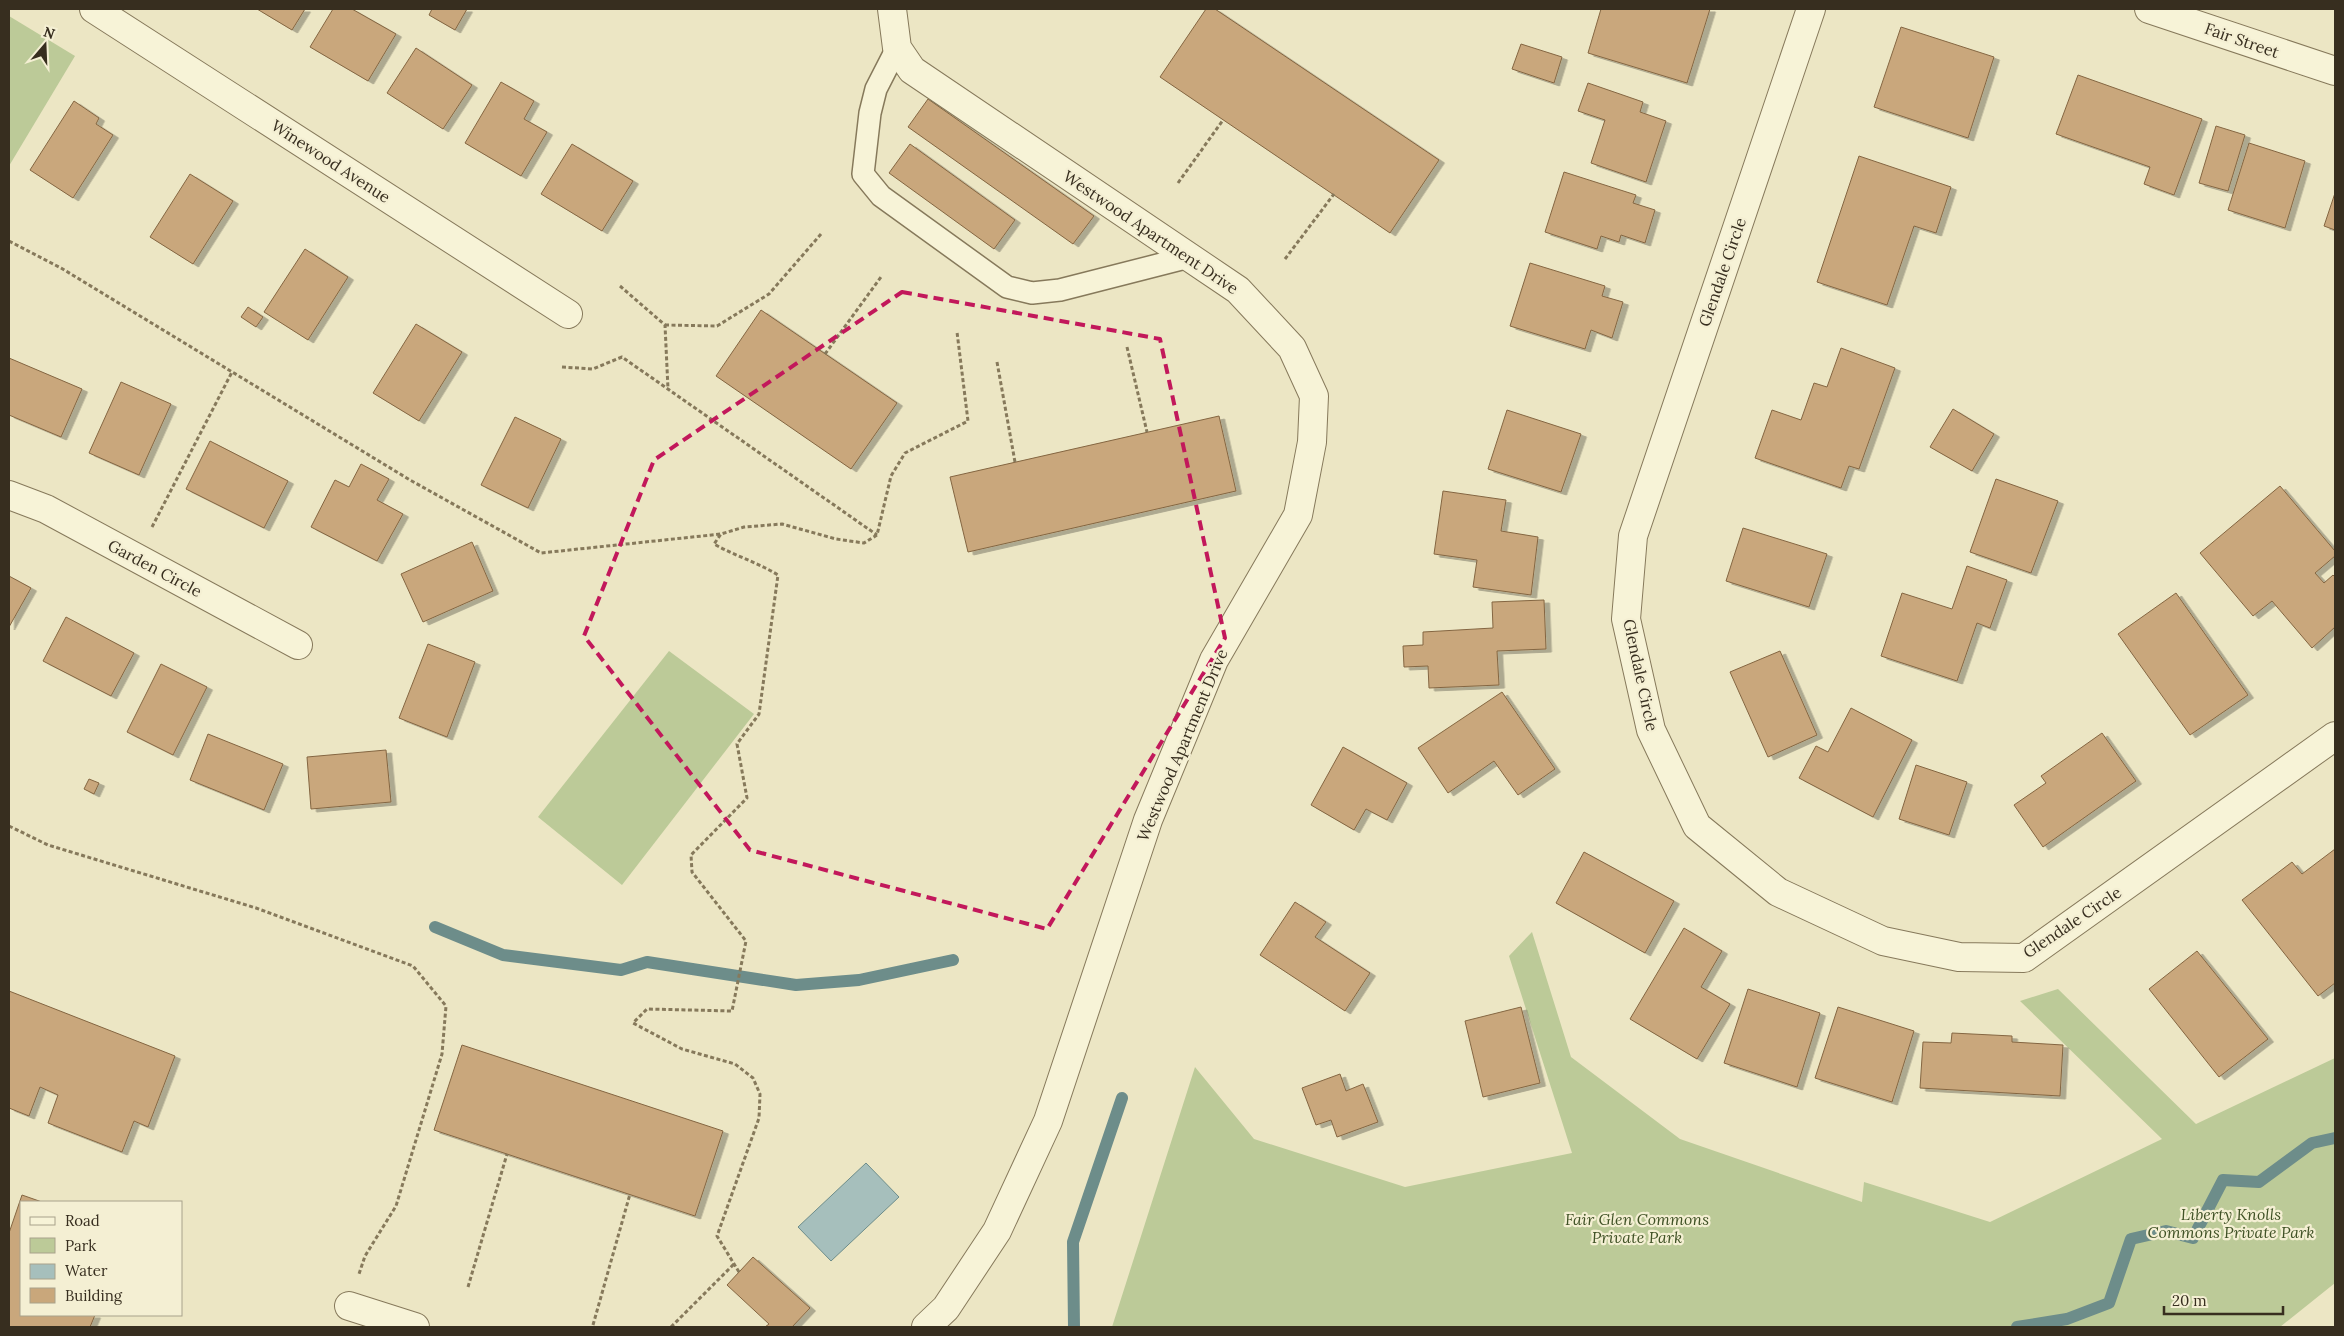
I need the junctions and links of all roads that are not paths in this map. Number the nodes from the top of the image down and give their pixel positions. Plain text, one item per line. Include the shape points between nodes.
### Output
1 (94, 9) edge
2 (892, 9) edge
3 (1811, 9) edge
4 (2149, 9) edge
5 (897, 48) junction
6 (2335, 71) edge
7 (1189, 257) junction
8 (568, 314) dead end
9 (9, 495) edge
10 (298, 645) dead end
11 (2335, 736) edge
12 (349, 1306) road end
13 (414, 1327) edge
14 (926, 1327) edge

1 - 8 street, Winewood Avenue
2 - 5 street, Westwood Apartment Drive
3 - 11 street, Glendale Circle via 1633,536 1626,619 1651,730 1697,826 1778,892 1883,941 1958,957 2024,958
4 - 6 street, Fair Street
5 - 7 street, Westwood Apartment Drive via 912,70
5 - 7 lane via 876,89 863,174 881,196 1007,287 1032,293 1060,290
7 - 14 street, Westwood Apartment Drive via 1238,290 1292,348 1314,396 1312,442 1298,515 1214,660 1148,820 1048,1121 998,1231 946,1308
9 - 10 street, Garden Circle via 46,509
12 - 13 street

